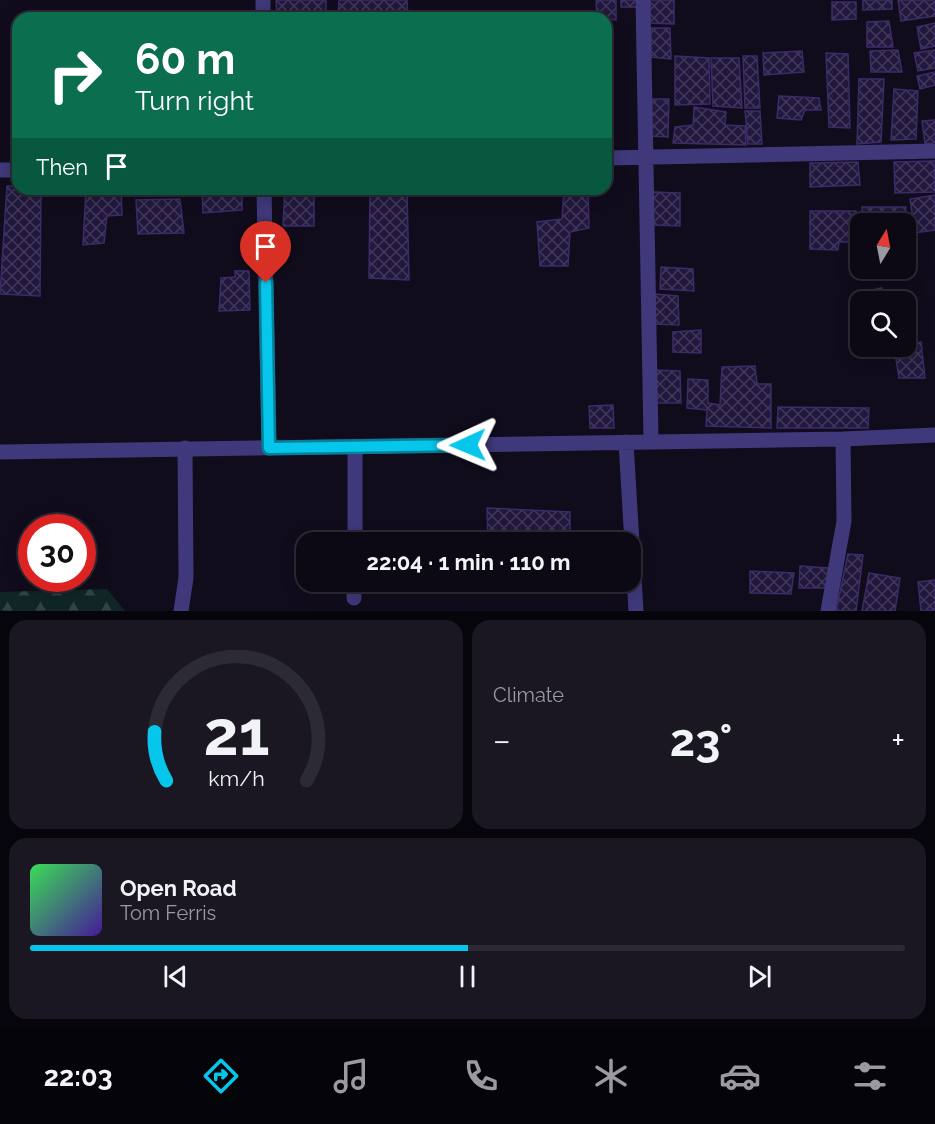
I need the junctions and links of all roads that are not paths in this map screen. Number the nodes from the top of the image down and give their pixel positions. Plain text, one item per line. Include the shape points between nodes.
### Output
1 (643, 0) edge
2 (935, 151) edge
3 (612, 158) edge
4 (647, 158) junction
5 (264, 195) edge
6 (935, 435) edge
7 (843, 439) junction
8 (651, 440) junction
9 (626, 442) junction
10 (355, 447) junction
11 (185, 448) junction
12 (269, 448) junction
13 (0, 452) edge
14 (355, 532) edge
15 (354, 592) edge
16 (354, 598) dead end
17 (181, 611) edge
18 (636, 611) edge
19 (828, 611) edge

1 - 4 street
2 - 4 street
3 - 4 street
4 - 8 street
5 - 12 street
6 - 7 street
7 - 8 street
7 - 19 street via 844,521
8 - 9 street
9 - 10 street
9 - 18 street
10 - 12 street
10 - 14 street
11 - 12 street
11 - 13 street
11 - 17 street via 186,578
15 - 16 street

